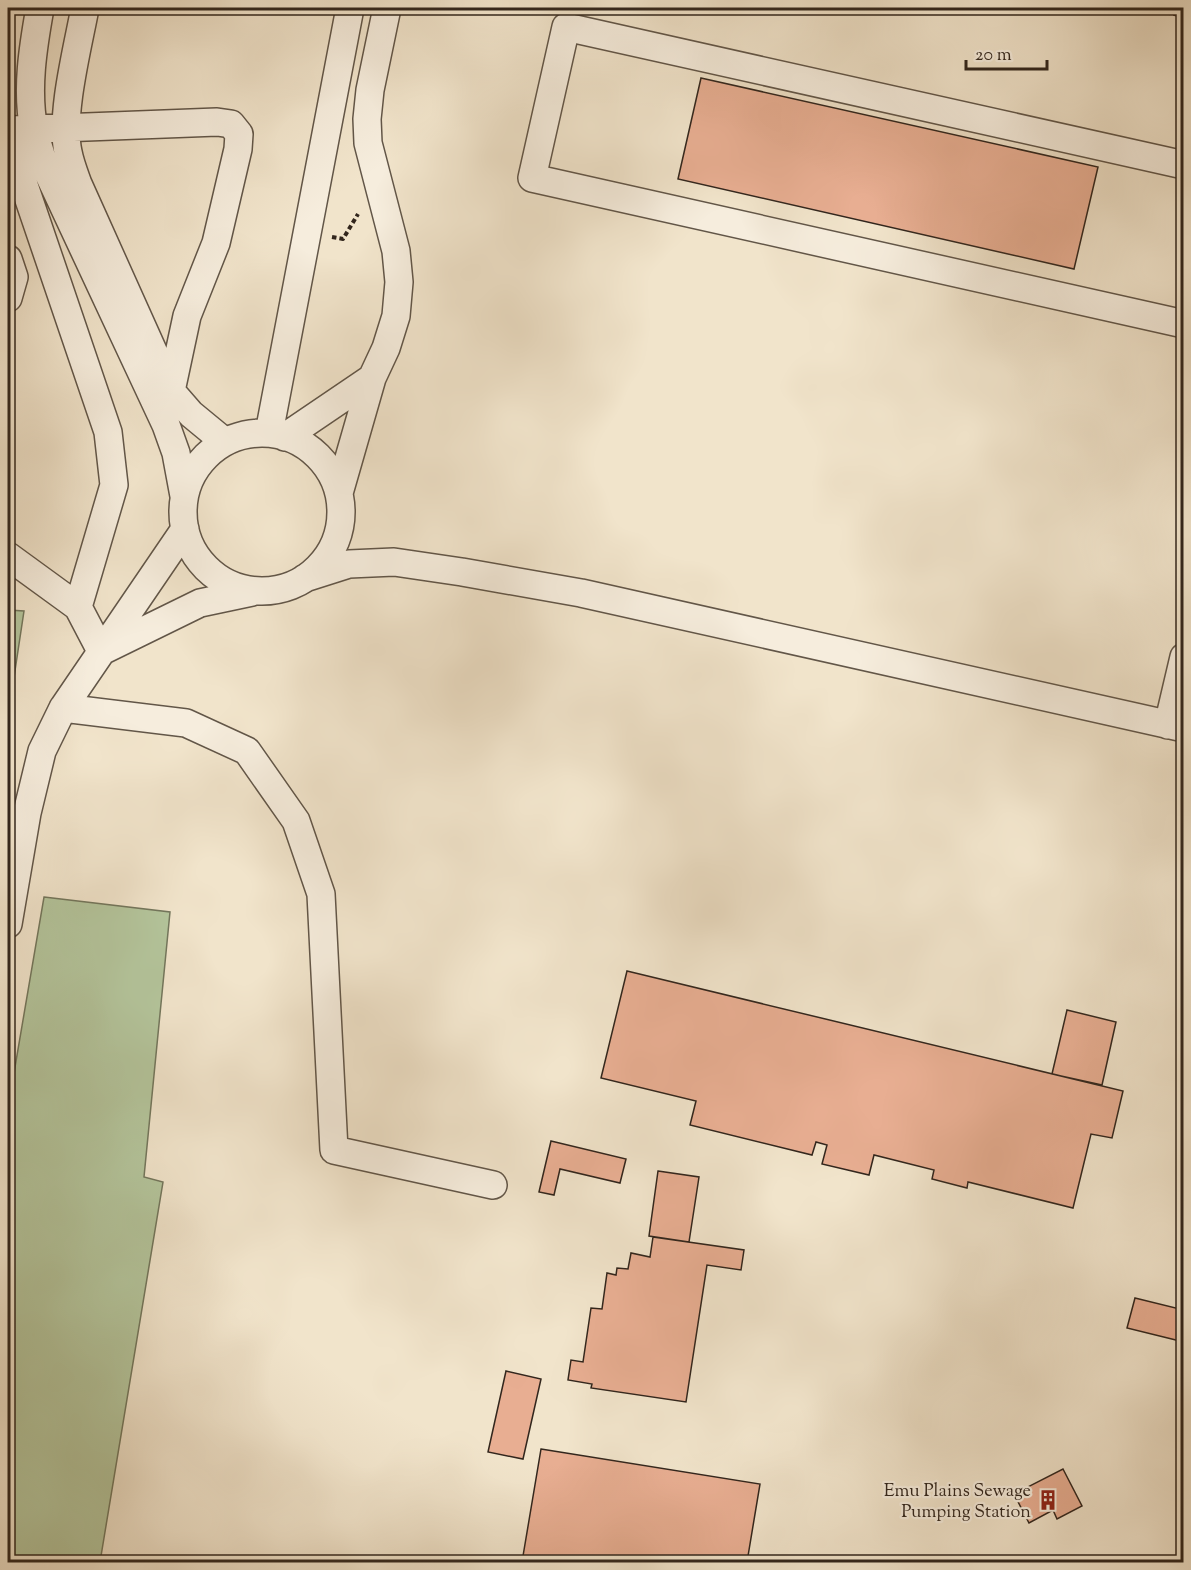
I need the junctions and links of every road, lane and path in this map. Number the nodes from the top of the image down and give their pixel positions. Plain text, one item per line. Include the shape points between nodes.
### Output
1 (40, 8) edge
2 (85, 8) edge
3 (350, 8) edge
4 (387, 8) edge
5 (1144, 8) edge
6 (1184, 16) edge
7 (67, 128) junction
8 (21, 130) edge
9 (8, 138) edge
10 (1184, 165) edge
11 (359, 213) dead end
12 (325, 236) dead end
13 (8, 259) edge
14 (8, 298) edge
15 (1184, 324) edge
16 (372, 378) junction
17 (171, 391) junction
18 (277, 435) junction
19 (225, 442) junction
20 (339, 493) junction
21 (184, 496) junction
22 (185, 529) junction
23 (8, 556) edge
24 (305, 578) junction
25 (257, 591) junction
26 (78, 607) junction
27 (101, 651) junction
28 (1184, 657) edge
29 (63, 708) junction
30 (1176, 726) edge
31 (8, 924) edge
32 (492, 1185) dead end

1 - 8 street via 31,96
2 - 7 street
3 - 18 street
4 - 16 street via 370,90 368,143 396,251 399,282 396,316 387,348
5 - 6 path
7 - 8 street
7 - 17 street via 68,151 78,184
7 - 17 street via 217,122 231,124 239,134 216,243 187,315
8 - 21 street via 43,162 166,425
9 - 26 street via 108,432 114,485
10 - 15 street via 566,27 532,178
11 - 12 path via 343,239
13 - 14 street via 14,277
16 - 18 street
16 - 20 street
17 - 19 street
18 - 19 street via 239,436
18 - 20 street via 300,442 314,452 333,477
19 - 21 street via 213,449 195,470
20 - 24 street via 341,509 336,540 328,555
21 - 22 street
22 - 25 street via 190,545 210,572 224,582
22 - 27 street
23 - 26 street
24 - 25 street via 290,586
24 - 30 street via 349,564 394,562 462,572 581,593
25 - 27 street via 200,603
26 - 27 street
27 - 29 street
28 - 30 street
29 - 31 street via 42,751
29 - 32 street via 186,723 247,751 296,821 321,894 334,1150

